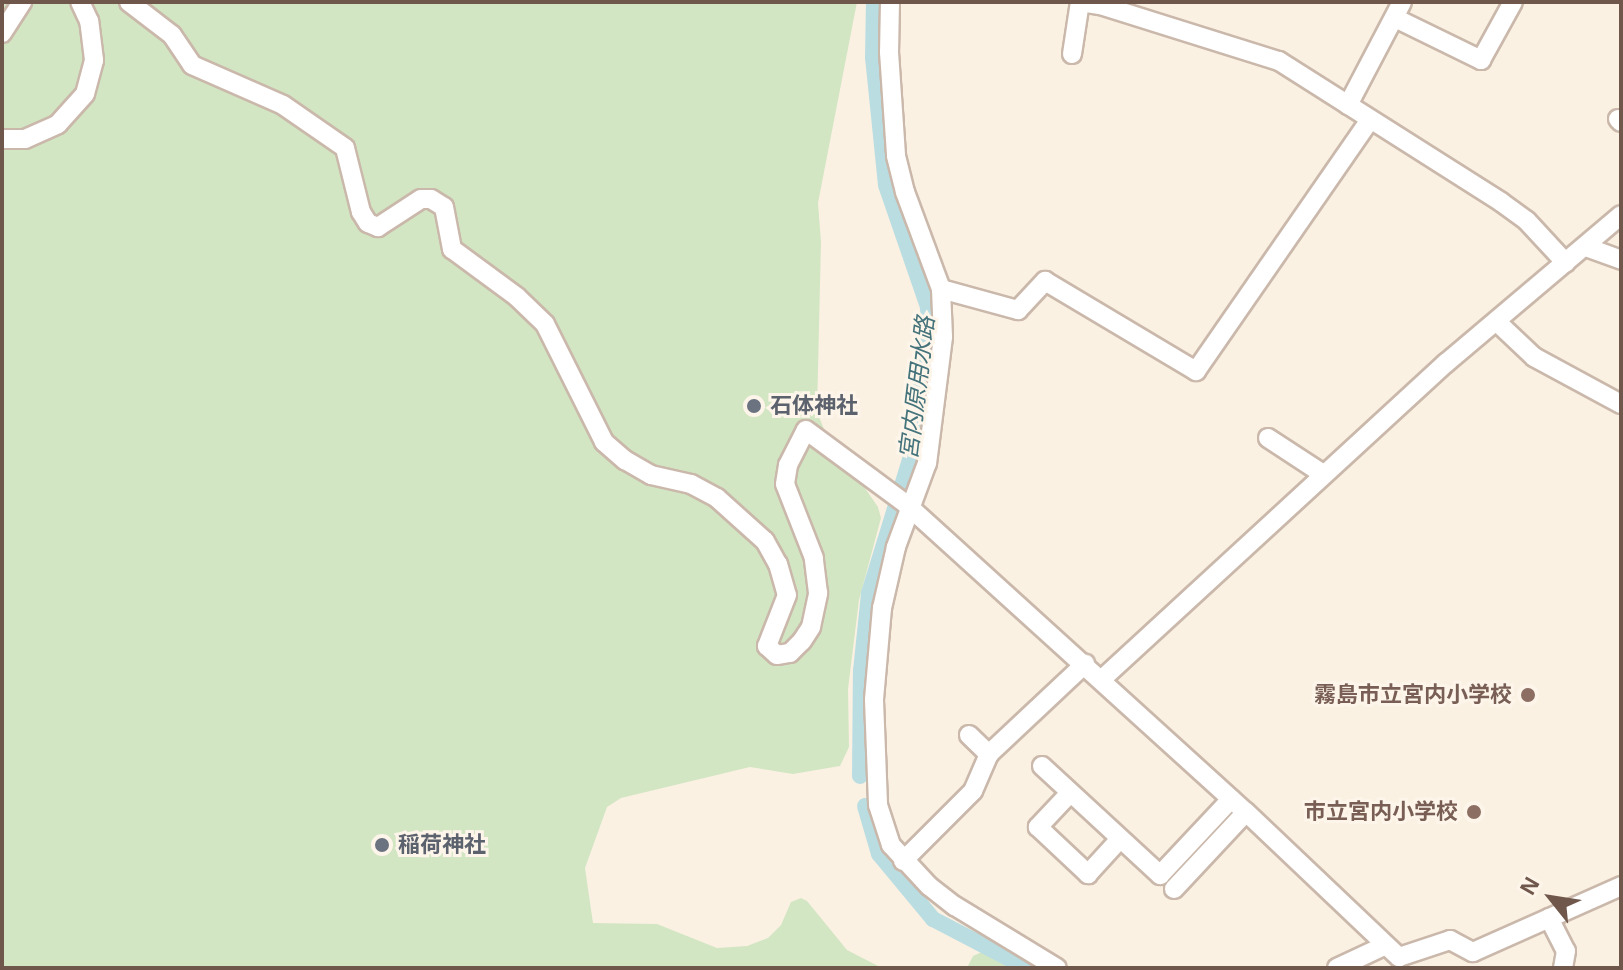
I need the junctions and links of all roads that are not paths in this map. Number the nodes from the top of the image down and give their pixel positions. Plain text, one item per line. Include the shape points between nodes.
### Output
1 (22, 2) edge
2 (80, 2) edge
3 (129, 2) edge
4 (890, 2) edge
5 (1080, 2) edge
6 (1513, 2) edge
7 (1100, 4) edge
8 (1399, 10) edge
9 (2, 33) edge
10 (1072, 54) dead end
11 (1348, 105) junction
12 (1370, 120) junction
13 (2, 139) edge
14 (1621, 215) edge
15 (1586, 247) junction
16 (1621, 260) edge
17 (1566, 263) junction
18 (941, 289) junction
19 (1497, 322) junction
20 (1621, 404) edge
21 (1268, 438) dead end
22 (1323, 474) junction
23 (909, 507) junction
24 (1085, 664) junction
25 (1101, 680) junction
26 (969, 735) dead end
27 (989, 754) junction
28 (1042, 766) dead end
29 (1070, 793) junction
30 (1231, 799) junction
31 (1246, 812) junction
32 (1120, 839) junction
33 (903, 861) junction
34 (1621, 886) edge
35 (1174, 889) dead end
36 (1549, 918) junction
37 (1384, 946) junction
38 (1472, 960) edge
39 (1057, 968) edge
40 (1337, 968) edge
41 (1563, 968) edge

1 - 9 street
2 - 13 street via 89,21 94,60 85,94 58,124 25,139
3 - 23 street via 172,35 192,65 283,105 345,148 368,223 378,227 421,199 444,207 452,249 545,324 604,442 651,475 691,484 717,498 765,541 787,595 767,646 777,655 790,653 802,641 811,627 818,593 814,558 785,484 788,465 806,430
4 - 18 street via 896,156
5 - 7 street
5 - 10 street
6 - 8 street via 1481,60
7 - 11 street via 1279,61
8 - 11 street
11 - 12 street
12 - 17 street via 1514,211
12 - 18 street via 1196,371 1045,281 1018,310
14 - 15 street
15 - 16 street
15 - 17 street
17 - 19 street
18 - 23 street via 943,337 934,419 927,463
19 - 20 street via 1534,357
19 - 22 street
21 - 22 street
22 - 25 street
23 - 24 street
23 - 33 street via 886,580 874,700 875,791 885,835
24 - 25 street
24 - 27 street
25 - 30 street
26 - 27 street
27 - 33 street via 973,791
28 - 29 street
29 - 32 street
29 - 32 street via 1038,827 1088,874
30 - 31 street
30 - 32 street via 1160,875
31 - 35 street
31 - 37 street
33 - 39 street via 955,906
34 - 36 street
36 - 38 street
36 - 41 street via 1566,951
37 - 38 street via 1399,957 1450,940
37 - 40 street

